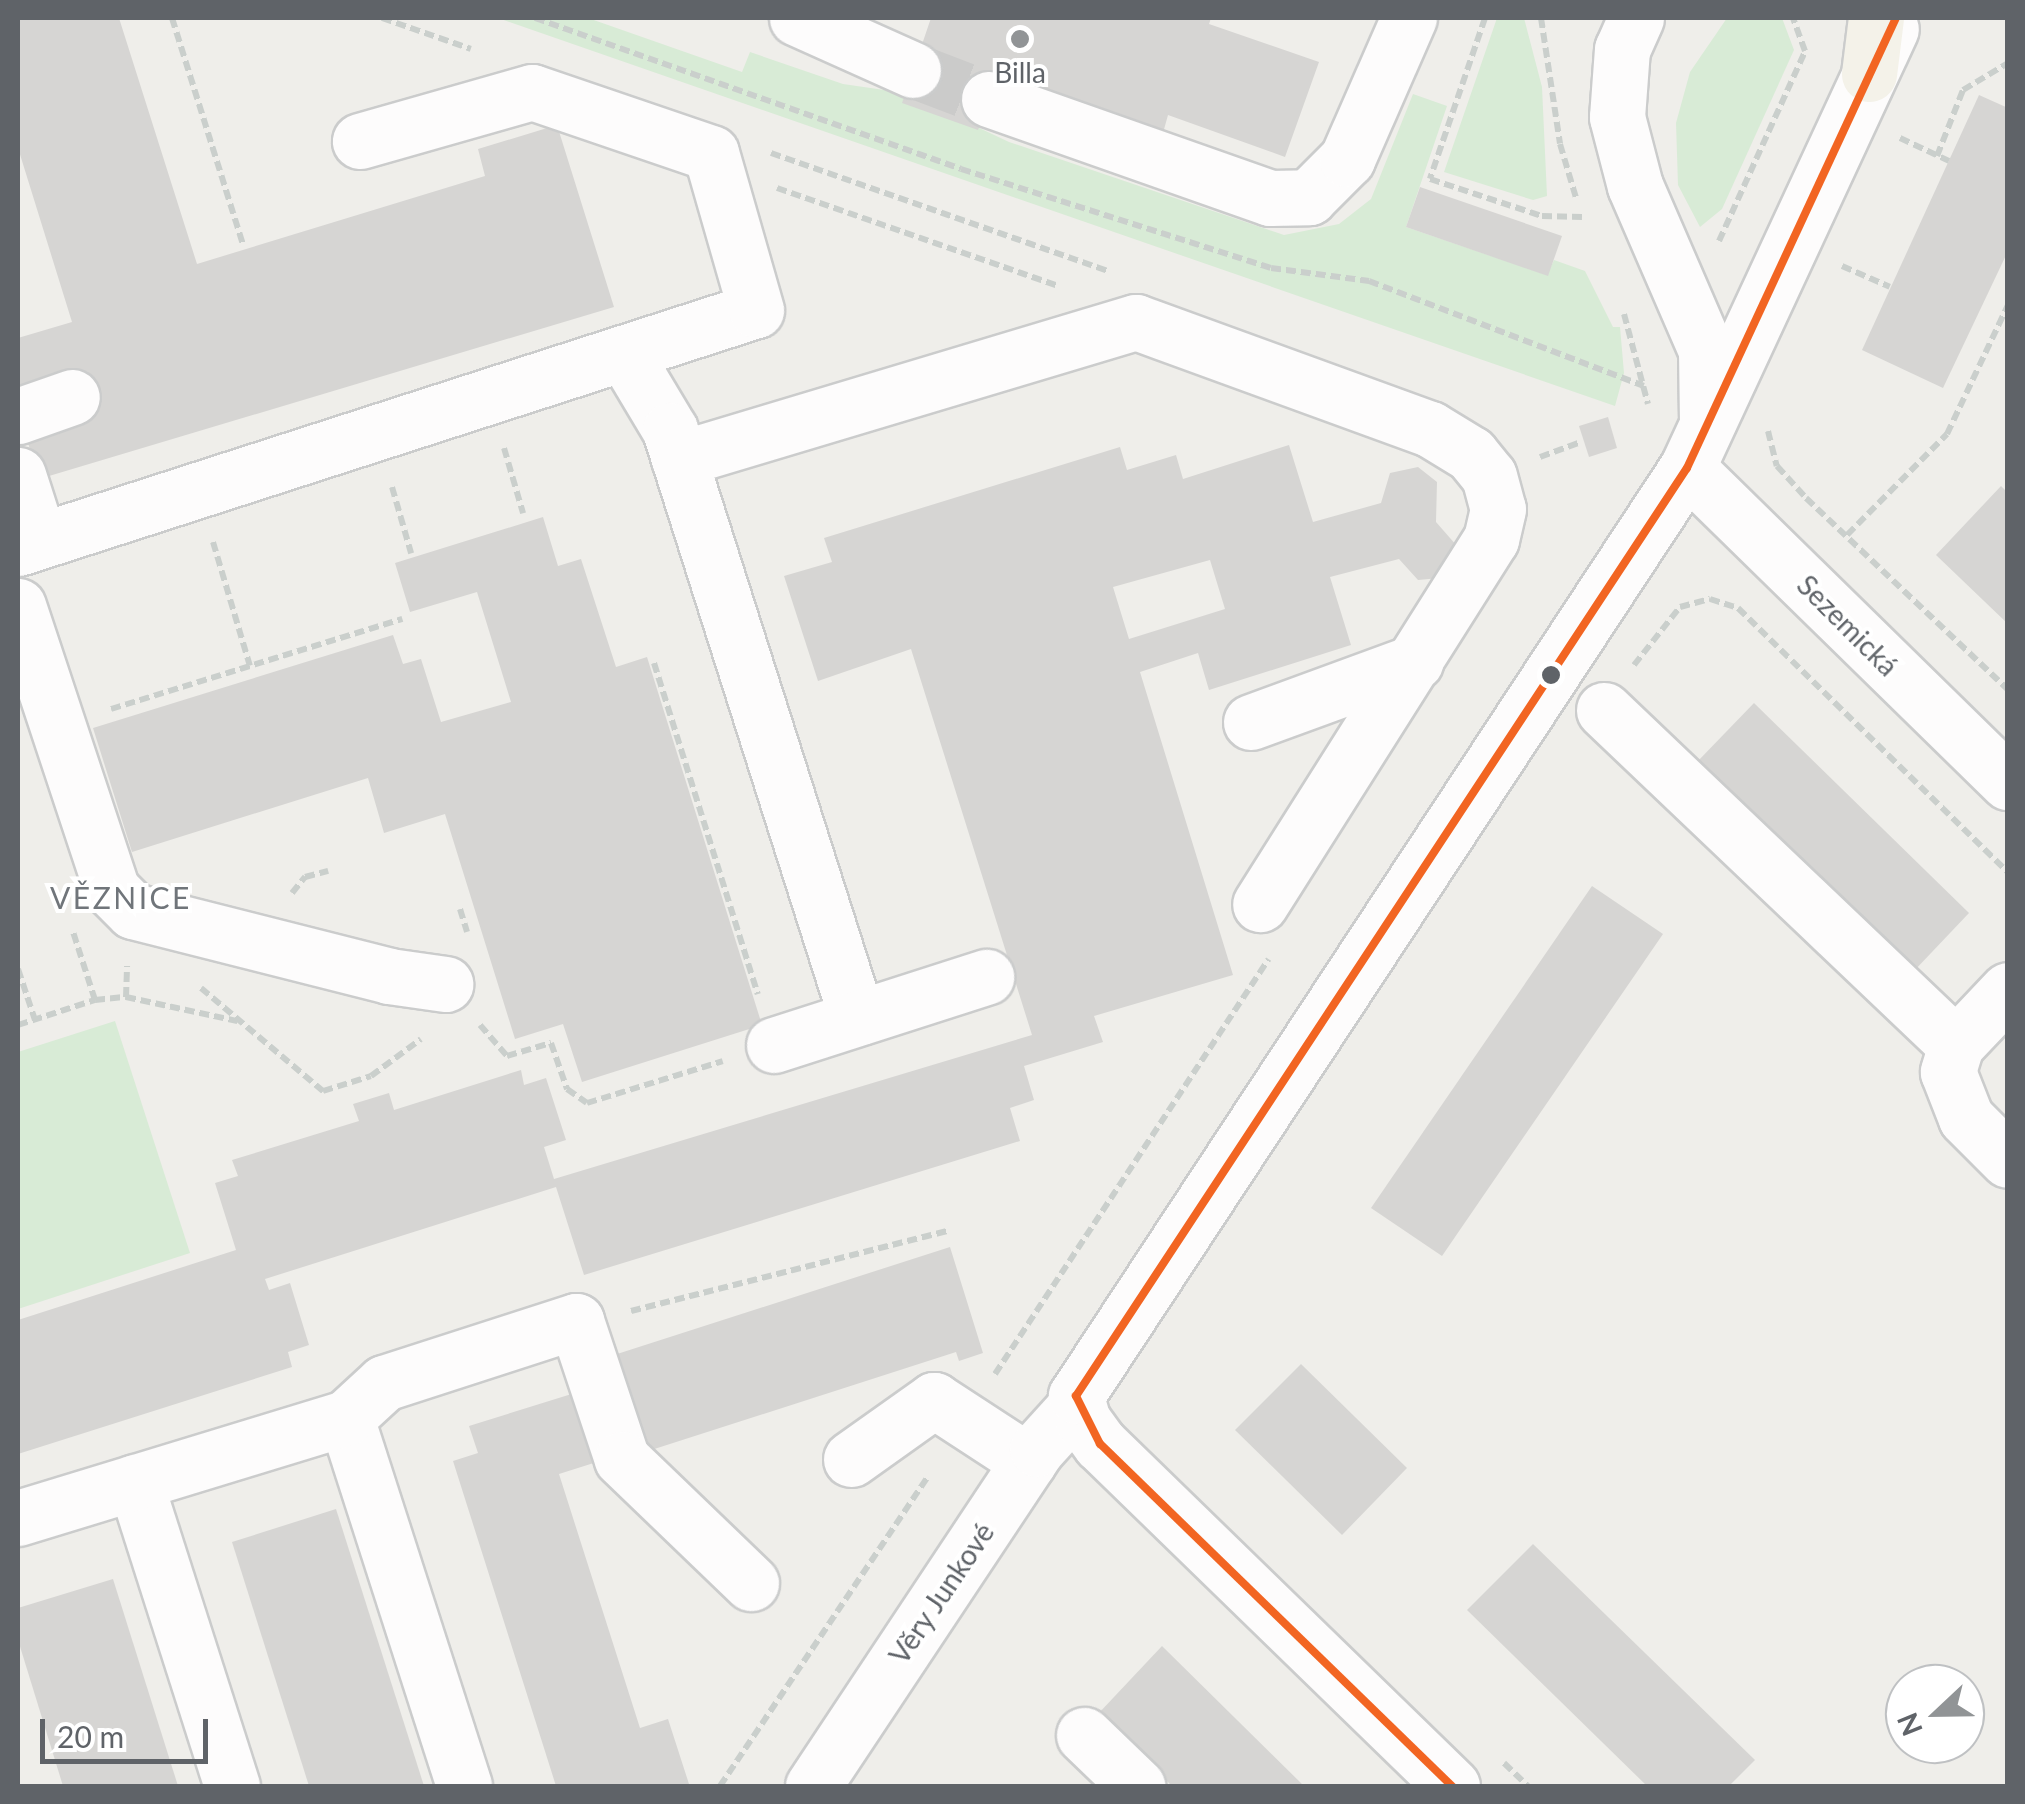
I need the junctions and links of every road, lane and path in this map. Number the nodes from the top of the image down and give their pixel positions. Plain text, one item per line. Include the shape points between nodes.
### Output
1 (172, 18) edge
2 (382, 18) edge
3 (535, 18) edge
4 (797, 18) edge
5 (1409, 18) edge
6 (1485, 18) edge
7 (1636, 18) edge
8 (1793, 18) edge
9 (1846, 18) edge
10 (1876, 18) edge
11 (1896, 18) edge
12 (476, 50) dead end
13 (2008, 63) edge
14 (914, 70) tunnel mouth
15 (989, 98) tunnel mouth
16 (1880, 108) junction
17 (360, 140) dead end
18 (734, 151) junction
19 (1887, 151) dead end
20 (1937, 156) junction
21 (1949, 162) dead end
22 (1582, 217) dead end
23 (1720, 240) dead end
24 (243, 244) dead end
25 (1843, 248) dead end
26 (1836, 264) junction
27 (1113, 273) dead end
28 (1828, 281) dead end
29 (1890, 287) dead end
30 (2008, 305) edge
31 (1136, 322) junction
32 (624, 353) junction
33 (1644, 386) dead end
34 (72, 397) dead end
35 (18, 416) edge
36 (1769, 421) dead end
37 (523, 442) dead end
38 (1581, 442) dead end
39 (504, 448) junction
40 (485, 454) dead end
41 (1693, 457) junction
42 (679, 459) junction
43 (18, 475) edge
44 (1542, 475) dead end
45 (410, 478) dead end
46 (391, 484) junction
47 (198, 490) junction
48 (374, 490) dead end
49 (523, 513) dead end
50 (1847, 535) junction
51 (231, 536) dead end
52 (213, 541) junction
53 (28, 545) edge
54 (195, 547) dead end
55 (411, 553) dead end
56 (18, 606) edge
57 (402, 619) dead end
58 (1416, 662) junction
59 (654, 663) dead end
60 (250, 666) junction
61 (2008, 690) edge
62 (1604, 710) joint
63 (1251, 722) dead end
64 (57, 726) junction
65 (2008, 782) edge
66 (2008, 872) edge
67 (132, 911) junction
68 (1271, 922) joint
69 (18, 969) edge
70 (986, 976) dead end
71 (198, 986) dead end
72 (2008, 990) edge
73 (126, 997) junction
74 (96, 1000) dead end
75 (451, 1011) junction
76 (857, 1018) junction
77 (35, 1020) dead end
78 (241, 1022) junction
79 (774, 1045) junction
80 (1956, 1045) junction
81 (2008, 1160) edge
82 (947, 1231) dead end
83 (578, 1327) junction
84 (1076, 1406) junction
85 (346, 1418) junction
86 (965, 1420) junction
87 (851, 1459) dead end
88 (1029, 1462) junction
89 (135, 1482) junction
90 (18, 1518) edge
91 (751, 1583) dead end
92 (1084, 1735) dead end
93 (232, 1786) edge
94 (464, 1786) edge
95 (720, 1786) edge
96 (814, 1786) edge
97 (1136, 1786) edge
98 (1452, 1786) edge

1 - 24 path
2 - 12 path
3 - 33 path via 1236,257 1369,281
4 - 14 street
5 - 15 street via 1348,159 1322,190 1287,201
6 - 22 path via 1430,180 1542,216
7 - 41 street via 1618,66 1617,117 1635,186 1706,350 1710,407
8 - 23 path via 1805,50
9 - 16 street via 1858,76
10 - 16 main road
11 - 16 street
13 - 20 path via 1963,90
16 - 19 path
16 - 20 path
16 - 41 street
17 - 18 street via 532,92
18 - 27 path
18 - 31 path via 747,178 1094,298
18 - 32 street via 756,310
20 - 21 path
25 - 26 path
26 - 28 path
26 - 29 path
30 - 50 path via 1946,434
31 - 42 street
31 - 58 street via 1430,429 1471,454 1490,476 1498,509 1491,540
32 - 42 street via 670,430
32 - 47 street
34 - 35 street
36 - 50 path via 1769,452 1777,466
37 - 39 path
38 - 44 path via 1537,453
39 - 40 path
39 - 49 path
41 - 65 street, Sezemická
41 - 84 street, Věry Junkové via 1079,1386
42 - 76 street
43 - 53 street
45 - 46 path
46 - 48 path
46 - 55 path
47 - 52 path
47 - 53 street
50 - 61 path
51 - 52 path
52 - 54 path
52 - 60 path
56 - 64 street
57 - 60 path
58 - 63 street
58 - 68 street
59 - 79 path
60 - 64 path
62 - 66 path via 1680,606 1723,600
62 - 80 street
64 - 67 street via 112,890
67 - 73 path
67 - 75 street via 389,976
68 - 86 path
69 - 77 path
70 - 76 street
71 - 78 path
72 - 80 street
73 - 74 path
73 - 78 path
75 - 78 path via 371,1076 323,1092
75 - 79 path via 507,1056 551,1043 566,1089 587,1104
76 - 79 street
80 - 81 street via 1948,1072 1956,1102
82 - 83 path
83 - 85 street via 576,1321 384,1383
83 - 91 street via 622,1459
84 - 88 street, Věry Junkové
84 - 98 street via 1100,1444
85 - 89 street
85 - 94 street
86 - 87 street via 934,1400
86 - 88 street
86 - 95 path
88 - 96 street, Věry Junkové
89 - 90 street
89 - 93 street
92 - 97 street

